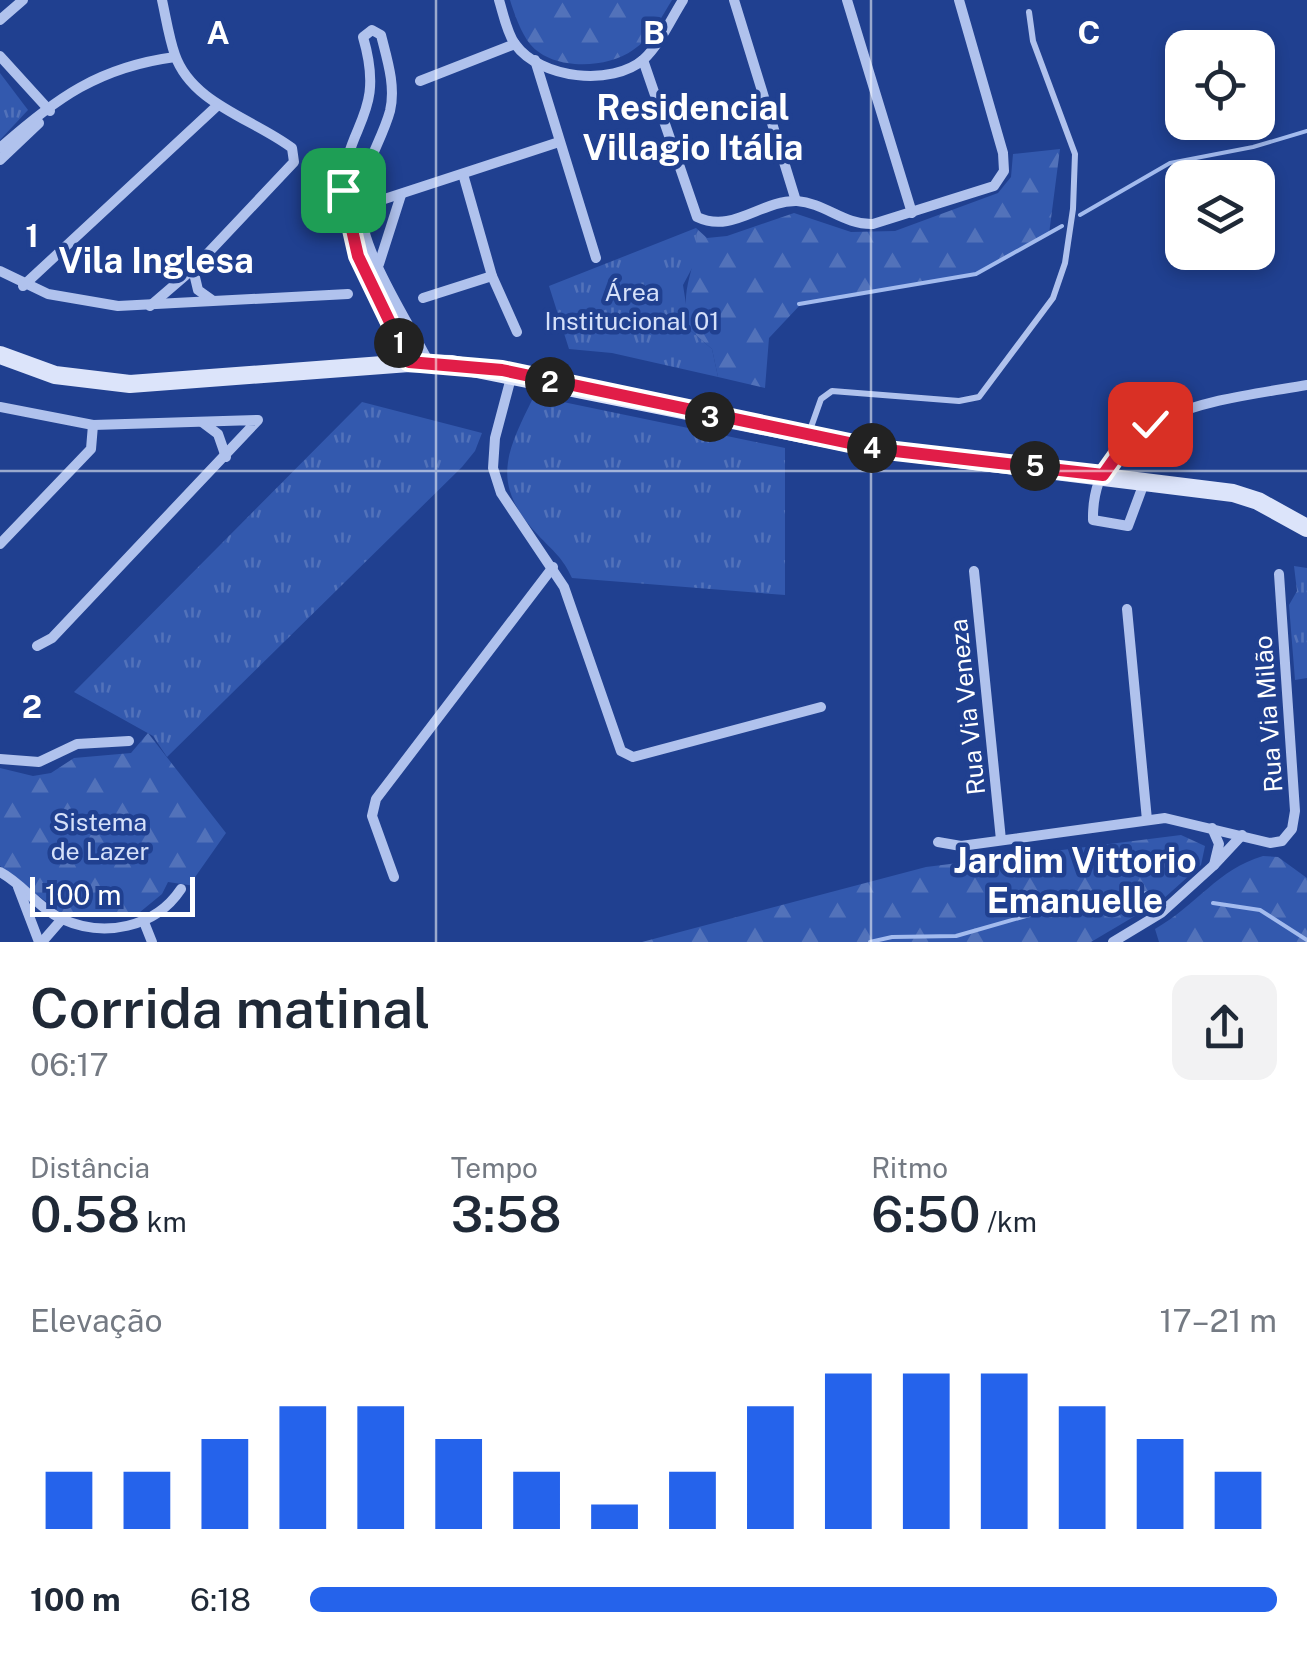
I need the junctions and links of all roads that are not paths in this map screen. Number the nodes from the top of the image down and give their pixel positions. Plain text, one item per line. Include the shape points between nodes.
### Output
1 (23, 0) edge
2 (162, 0) edge
3 (499, 0) edge
4 (683, 0) edge
5 (734, 0) edge
6 (847, 0) edge
7 (959, 0) edge
8 (1029, 12) dead end
9 (0, 20) edge
10 (516, 44) junction
11 (0, 56) edge
12 (175, 57) junction
13 (535, 60) junction
14 (643, 60) junction
15 (561, 73) junction
16 (420, 81) dead end
17 (546, 98) junction
18 (218, 105) junction
19 (49, 109) junction
20 (390, 109) junction
21 (364, 119) junction
22 (559, 142) junction
23 (0, 148) edge
24 (0, 160) edge
25 (463, 174) junction
26 (362, 180) junction
27 (401, 195) junction
28 (796, 201) junction
29 (360, 207) junction
30 (912, 213) junction
31 (596, 258) dead end
32 (379, 264) junction
33 (193, 269) junction
34 (0, 271) edge
35 (492, 276) junction
36 (23, 286) junction
37 (348, 294) dead end
38 (423, 298) dead end
39 (213, 301) junction
40 (150, 306) junction
41 (517, 332) dead end
42 (0, 355) edge
43 (409, 362) junction
44 (429, 363) junction
45 (512, 373) junction
46 (1307, 385) edge
47 (0, 407) edge
48 (202, 422) junction
49 (93, 425) junction
50 (808, 436) junction
51 (226, 457) junction
52 (1103, 475) junction
53 (1144, 482) junction
54 (1307, 528) edge
55 (0, 544) edge
56 (553, 567) junction
57 (974, 571) dead end
58 (1279, 574) dead end
59 (1127, 609) dead end
60 (37, 646) dead end
61 (822, 707) dead end
62 (129, 741) dead end
63 (0, 759) edge
64 (1145, 798) junction
65 (1180, 819) junction
66 (1147, 820) junction
67 (1212, 828) junction
68 (1242, 836) junction
69 (1001, 840) junction
70 (938, 842) dead end
71 (1214, 865) junction
72 (0, 872) edge
73 (394, 877) dead end
74 (15, 880) junction
75 (180, 889) dead end
76 (62, 919) junction
77 (144, 922) junction
78 (40, 942) edge
79 (152, 942) edge
80 (1113, 942) edge

1 - 9 street
2 - 12 street
3 - 10 street
4 - 14 street
5 - 28 street
6 - 30 street
7 - 30 street via 1004,171 994,186
8 - 50 lane via 1033,41 1075,154 1065,263 1053,298 979,396 959,401 832,390 821,398
10 - 13 street
10 - 16 street
11 - 19 street
12 - 18 street
12 - 19 street via 102,73
13 - 15 street
13 - 17 street
14 - 15 street via 619,70
14 - 28 street via 696,218 711,224 736,220
15 - 17 street
17 - 22 street
18 - 33 street via 266,128 292,148 294,162
18 - 36 street
19 - 23 street
19 - 24 street
20 - 21 street
20 - 21 street via 390,71 381,35 372,30 363,37 374,83
20 - 26 street
21 - 43 street via 349,153 344,211
22 - 25 street
22 - 31 street
25 - 27 street
25 - 35 street
26 - 27 street via 373,191
26 - 29 street
27 - 29 street
27 - 32 street
28 - 30 street via 859,225
29 - 32 street
32 - 44 street
33 - 39 street via 198,290
33 - 40 street
34 - 36 street
35 - 38 street
35 - 41 street
36 - 40 street via 79,302
37 - 39 street
39 - 40 street
42 - 43 street via 56,375 130,384
43 - 44 street
44 - 45 street
45 - 50 street
45 - 56 street via 493,468 501,494
46 - 52 street via 1172,413 1125,444
47 - 49 street
48 - 49 street
48 - 51 street via 218,434
48 - 51 street via 258,420
49 - 55 street via 91,449
50 - 52 street
51 - 60 street
52 - 53 street
52 - 53 street via 1094,520 1119,527 1128,526
53 - 54 street via 1258,500
56 - 61 street via 626,756
56 - 73 street via 376,799 372,816
57 - 69 street, Rua Via Veneza
58 - 68 street, Rua Via Milão via 1295,811 1292,829 1277,844
59 - 64 street
62 - 63 street via 89,741 39,762
64 - 65 street
64 - 66 street
65 - 66 street
65 - 67 street
66 - 69 street
67 - 68 street
67 - 71 street via 1219,844
68 - 71 street
69 - 70 street
71 - 80 street via 1161,912
72 - 74 street
74 - 76 street
74 - 78 street
75 - 77 street
76 - 77 street via 109,927
76 - 78 street
77 - 79 street

